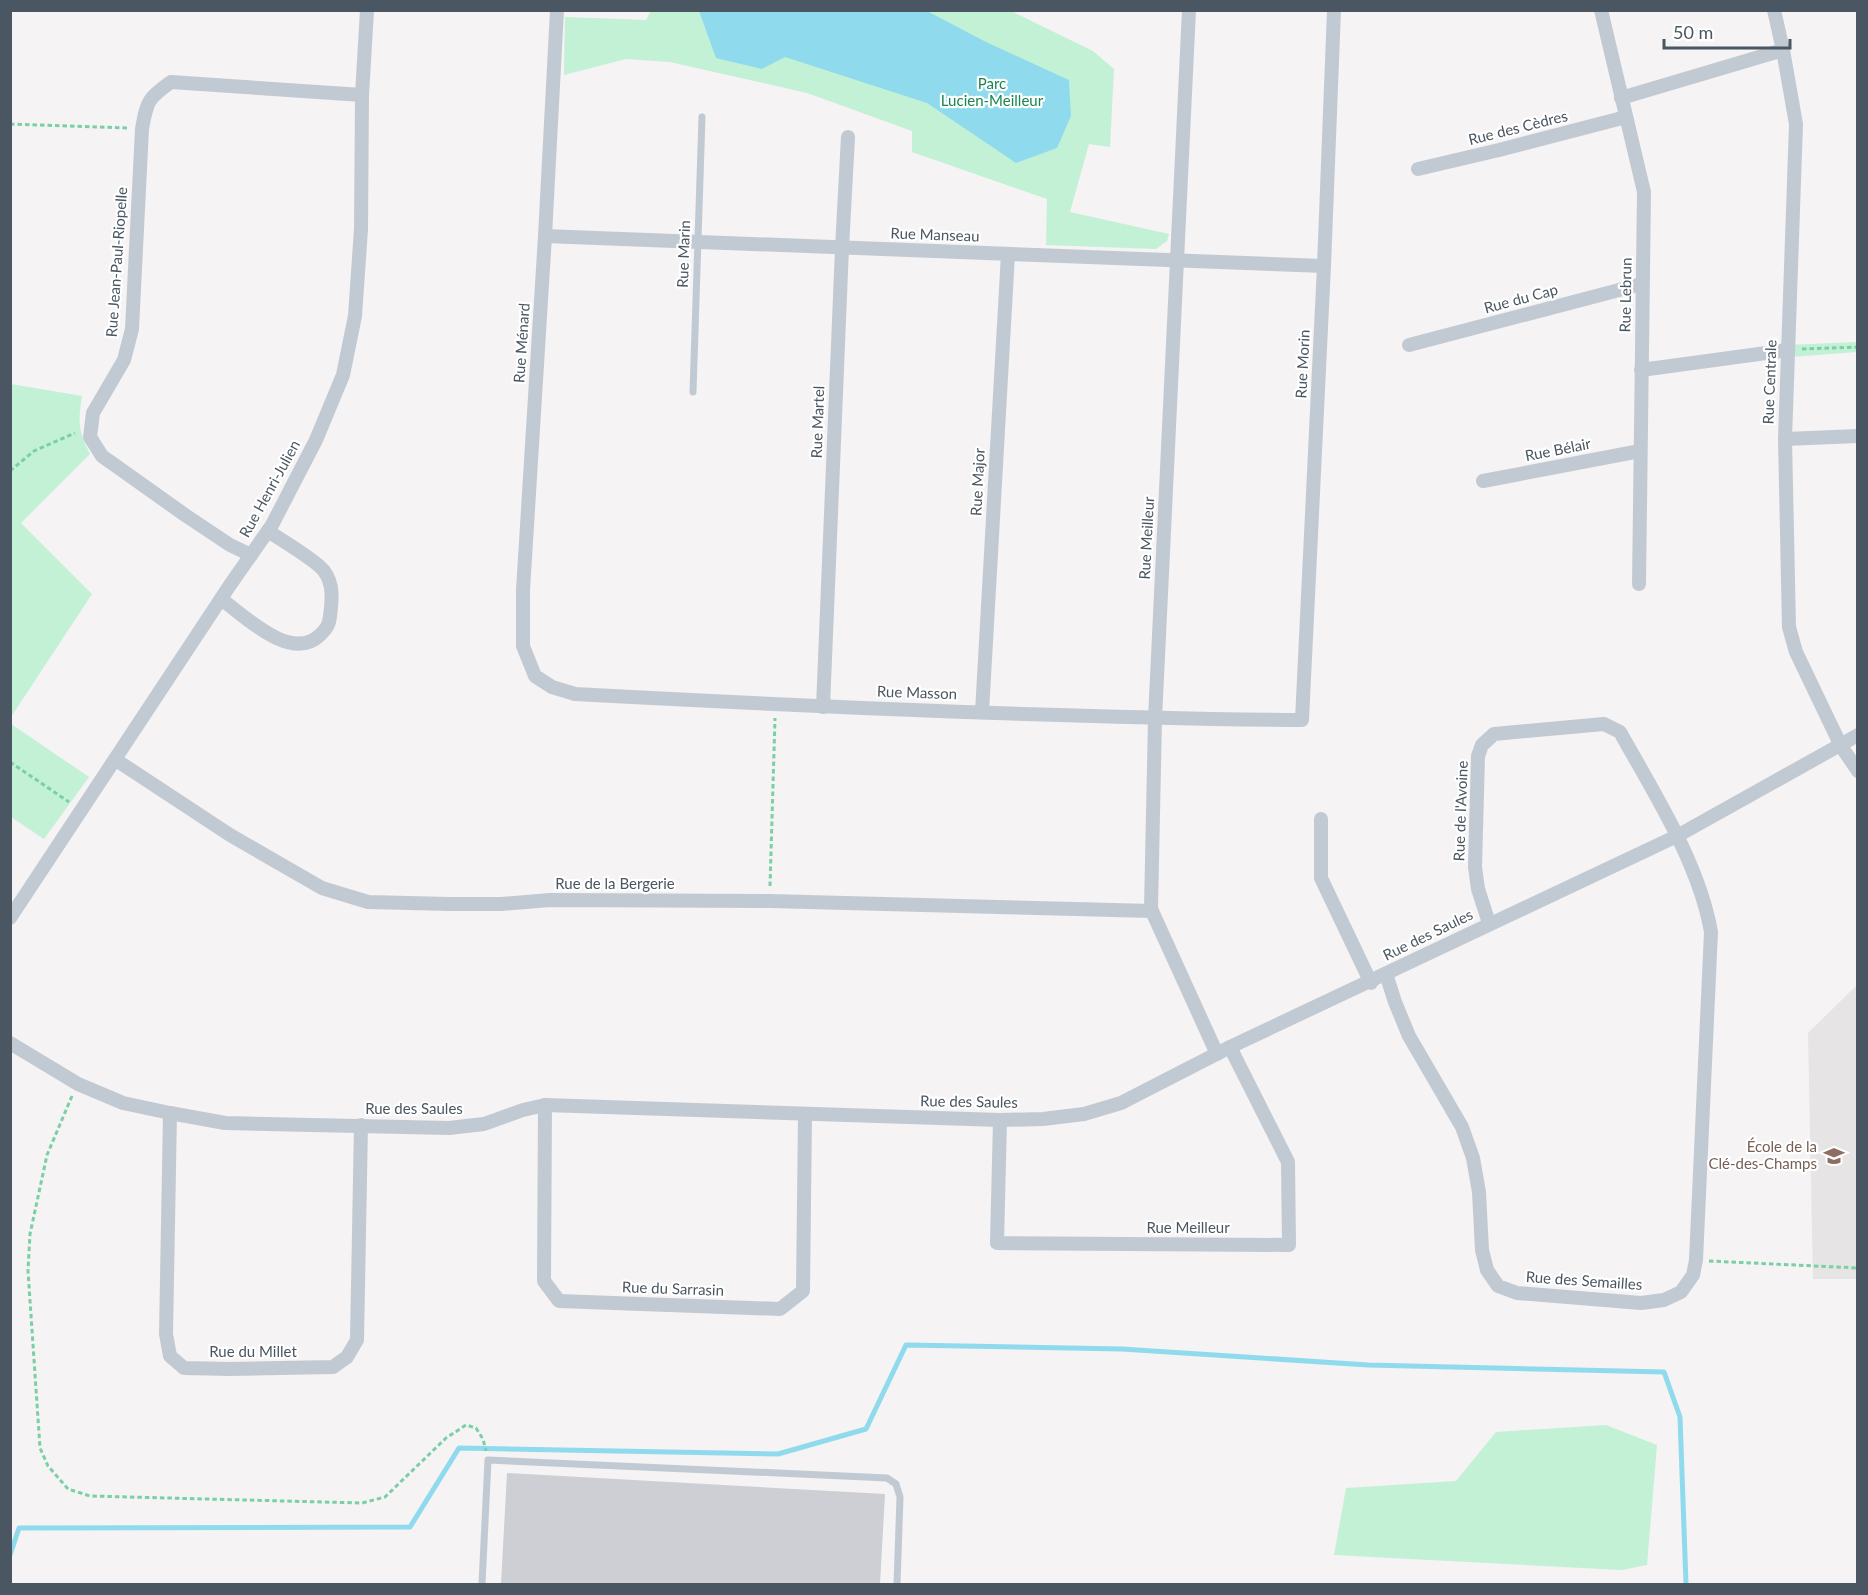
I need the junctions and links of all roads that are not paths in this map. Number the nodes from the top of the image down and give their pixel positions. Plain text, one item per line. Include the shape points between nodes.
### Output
1 (367, 10) edge
2 (557, 10) edge
3 (1189, 10) edge
4 (1334, 10) edge
5 (1601, 10) edge
6 (1774, 10) edge
7 (1783, 50) junction
8 (362, 95) junction
9 (1621, 98) junction
10 (702, 117) dead end
11 (1626, 117) junction
12 (848, 137) dead end
13 (1418, 169) dead end
14 (545, 236) junction
15 (698, 242) junction
16 (842, 248) junction
17 (1008, 254) junction
18 (1176, 261) junction
19 (1324, 266) junction
20 (1642, 284) junction
21 (1408, 345) dead end
22 (1788, 350) junction
23 (1641, 370) junction
24 (693, 392) dead end
25 (1857, 436) edge
26 (1785, 439) junction
27 (1640, 451) junction
28 (1483, 481) dead end
29 (268, 531) junction
30 (251, 555) junction
31 (1639, 584) dead end
32 (221, 599) junction
33 (535, 676) joint
34 (824, 707) junction
35 (982, 712) junction
36 (1155, 719) junction
37 (1302, 720) joint
38 (1857, 735) edge
39 (1841, 746) junction
40 (116, 760) junction
41 (1857, 771) edge
42 (1321, 819) dead end
43 (1677, 836) junction
44 (1152, 911) junction
45 (10, 918) edge
46 (1489, 923) junction
47 (1386, 974) junction
48 (1370, 983) junction
49 (10, 1043) edge
50 (1230, 1047) junction
51 (1217, 1054) junction
52 (545, 1105) junction
53 (170, 1113) junction
54 (805, 1114) junction
55 (1000, 1120) junction
56 (361, 1125) junction
57 (482, 1584) edge
58 (897, 1584) edge

1 - 8 street, Rue Henri-Julien
2 - 14 street, Rue Ménard
3 - 18 street, Rue Meilleur
4 - 19 street, Rue Morin
5 - 9 street, Rue Lebrun
6 - 7 street, Rue Centrale
7 - 9 street
7 - 22 street, Rue Centrale via 1796,124
8 - 29 street, Rue Henri-Julien via 361,229 355,316 343,375 316,440
8 - 30 street, Rue Jean-Paul-Riopelle via 171,82 152,95 144,114 132,329 124,360 93,413 90,437 102,456 230,545
9 - 11 street, Rue Lebrun
10 - 15 lane, Rue Marin
11 - 13 street, Rue des Cèdres
11 - 20 street, Rue Lebrun via 1644,192
12 - 16 street, Rue Martel
14 - 15 street, Rue Manseau
14 - 33 street, Rue Ménard via 523,590 523,646
15 - 16 street, Rue Manseau
15 - 24 lane, Rue Marin
16 - 17 street, Rue Manseau
16 - 34 street, Rue Martel
17 - 18 street, Rue Manseau
17 - 35 street, Rue Major
18 - 19 street, Rue Manseau
18 - 36 street, Rue Meilleur
19 - 37 street, Rue Morin
20 - 21 street, Rue du Cap
20 - 23 street, Rue Lebrun
22 - 23 street
22 - 26 street, Rue Centrale
23 - 27 street, Rue Lebrun
25 - 26 street
26 - 39 street, Rue Centrale via 1789,627 1796,652
27 - 28 street, Rue Bélair
27 - 31 street, Rue Lebrun
29 - 30 street, Rue Henri-Julien
29 - 32 street via 324,570 332,585 329,627 302,645 273,638
30 - 32 street, Rue Henri-Julien
32 - 40 street, Rue Henri-Julien
33 - 34 street, Rue Masson via 552,687 575,694
34 - 35 street, Rue Masson
35 - 36 street, Rue Masson
36 - 37 street, Rue Masson
36 - 44 street, Rue Meilleur
38 - 39 street, Rue des Saules
39 - 41 street, Rue Centrale
39 - 43 street, Rue des Saules
40 - 44 street, Rue de la Bergerie via 230,835 322,888 368,902 769,901
40 - 45 street, Rue Henri-Julien
42 - 48 street via 1321,878
43 - 46 street, Rue des Saules
43 - 46 street, Rue de l'Avoine via 1620,732 1604,724 1494,734 1482,745 1478,756 1475,867
43 - 47 street, Rue des Semailles via 1707,908 1711,932 1696,1260 1693,1275 1681,1292 1664,1300 1641,1303 1517,1293 1498,1286 1487,1270 1482,1250 1479,1192 1462,1127 1409,1036
44 - 51 street, Rue Meilleur
46 - 47 street, Rue des Saules
47 - 48 street, Rue des Saules
48 - 50 street, Rue des Saules
49 - 53 street, Rue des Saules via 78,1084 123,1103
50 - 51 street, Rue des Saules
50 - 55 street, Rue Meilleur via 1288,1162 1289,1245 997,1243
51 - 55 street, Rue des Saules via 1121,1103 1084,1114
52 - 54 street, Rue des Saules
52 - 54 street, Rue du Sarrasin via 544,1281 559,1301 780,1310 802,1291
52 - 56 street, Rue des Saules via 484,1124 449,1128
53 - 56 street, Rue des Saules via 225,1123
53 - 56 street, Rue du Millet via 166,1334 170,1356 184,1368 333,1367 347,1357 357,1340
54 - 55 street, Rue des Saules
57 - 58 lane via 488,1461 887,1478 896,1485 900,1497

